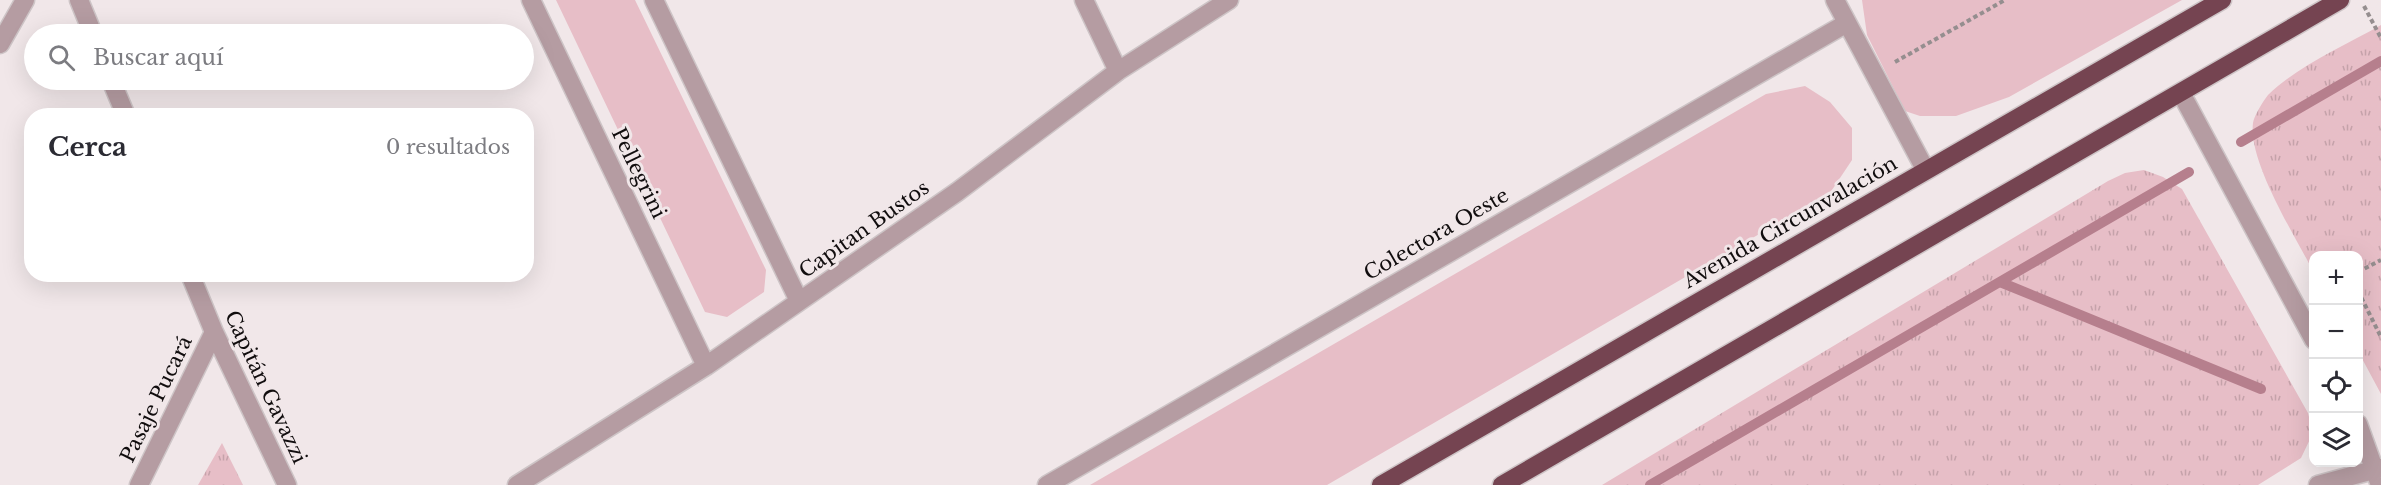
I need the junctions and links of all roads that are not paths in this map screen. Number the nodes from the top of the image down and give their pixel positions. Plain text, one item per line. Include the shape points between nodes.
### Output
1 (25, 0) edge
2 (79, 0) edge
3 (531, 0) edge
4 (654, 0) edge
5 (1084, 0) edge
6 (1229, 0) edge
7 (1834, 0) edge
8 (2222, 0) edge
9 (2340, 0) edge
10 (1847, 23) junction
11 (89, 24) edge
12 (0, 44) edge
13 (1118, 71) junction
14 (115, 90) edge
15 (2181, 93) junction
16 (123, 108) edge
17 (1925, 169) junction
18 (193, 282) edge
19 (799, 301) junction
20 (214, 332) junction
21 (2309, 333) edge
22 (706, 366) junction
23 (2363, 438) edge
24 (2377, 477) edge
25 (139, 485) edge
26 (287, 485) edge
27 (517, 485) edge
28 (1047, 485) edge
29 (1381, 485) edge
30 (1502, 485) edge
31 (2318, 485) edge

1 - 12 street
2 - 11 street
3 - 22 street, Pellegrini
4 - 19 street
5 - 13 street
6 - 13 street, Capitan Bustos
7 - 10 street
8 - 17 highway, Avenida Circunvalación
9 - 15 highway
10 - 17 street
10 - 28 street, Colectora Oeste
13 - 19 street, Capitan Bustos via 957,192
14 - 16 street
15 - 21 street
15 - 30 highway
17 - 29 highway, Avenida Circunvalación
18 - 20 street, Capitán Gavazzi
19 - 22 street, Capitan Bustos
20 - 25 street, Pasaje Pucará
20 - 26 street, Capitán Gavazzi
22 - 27 street, Capitan Bustos
23 - 24 street
24 - 31 street

